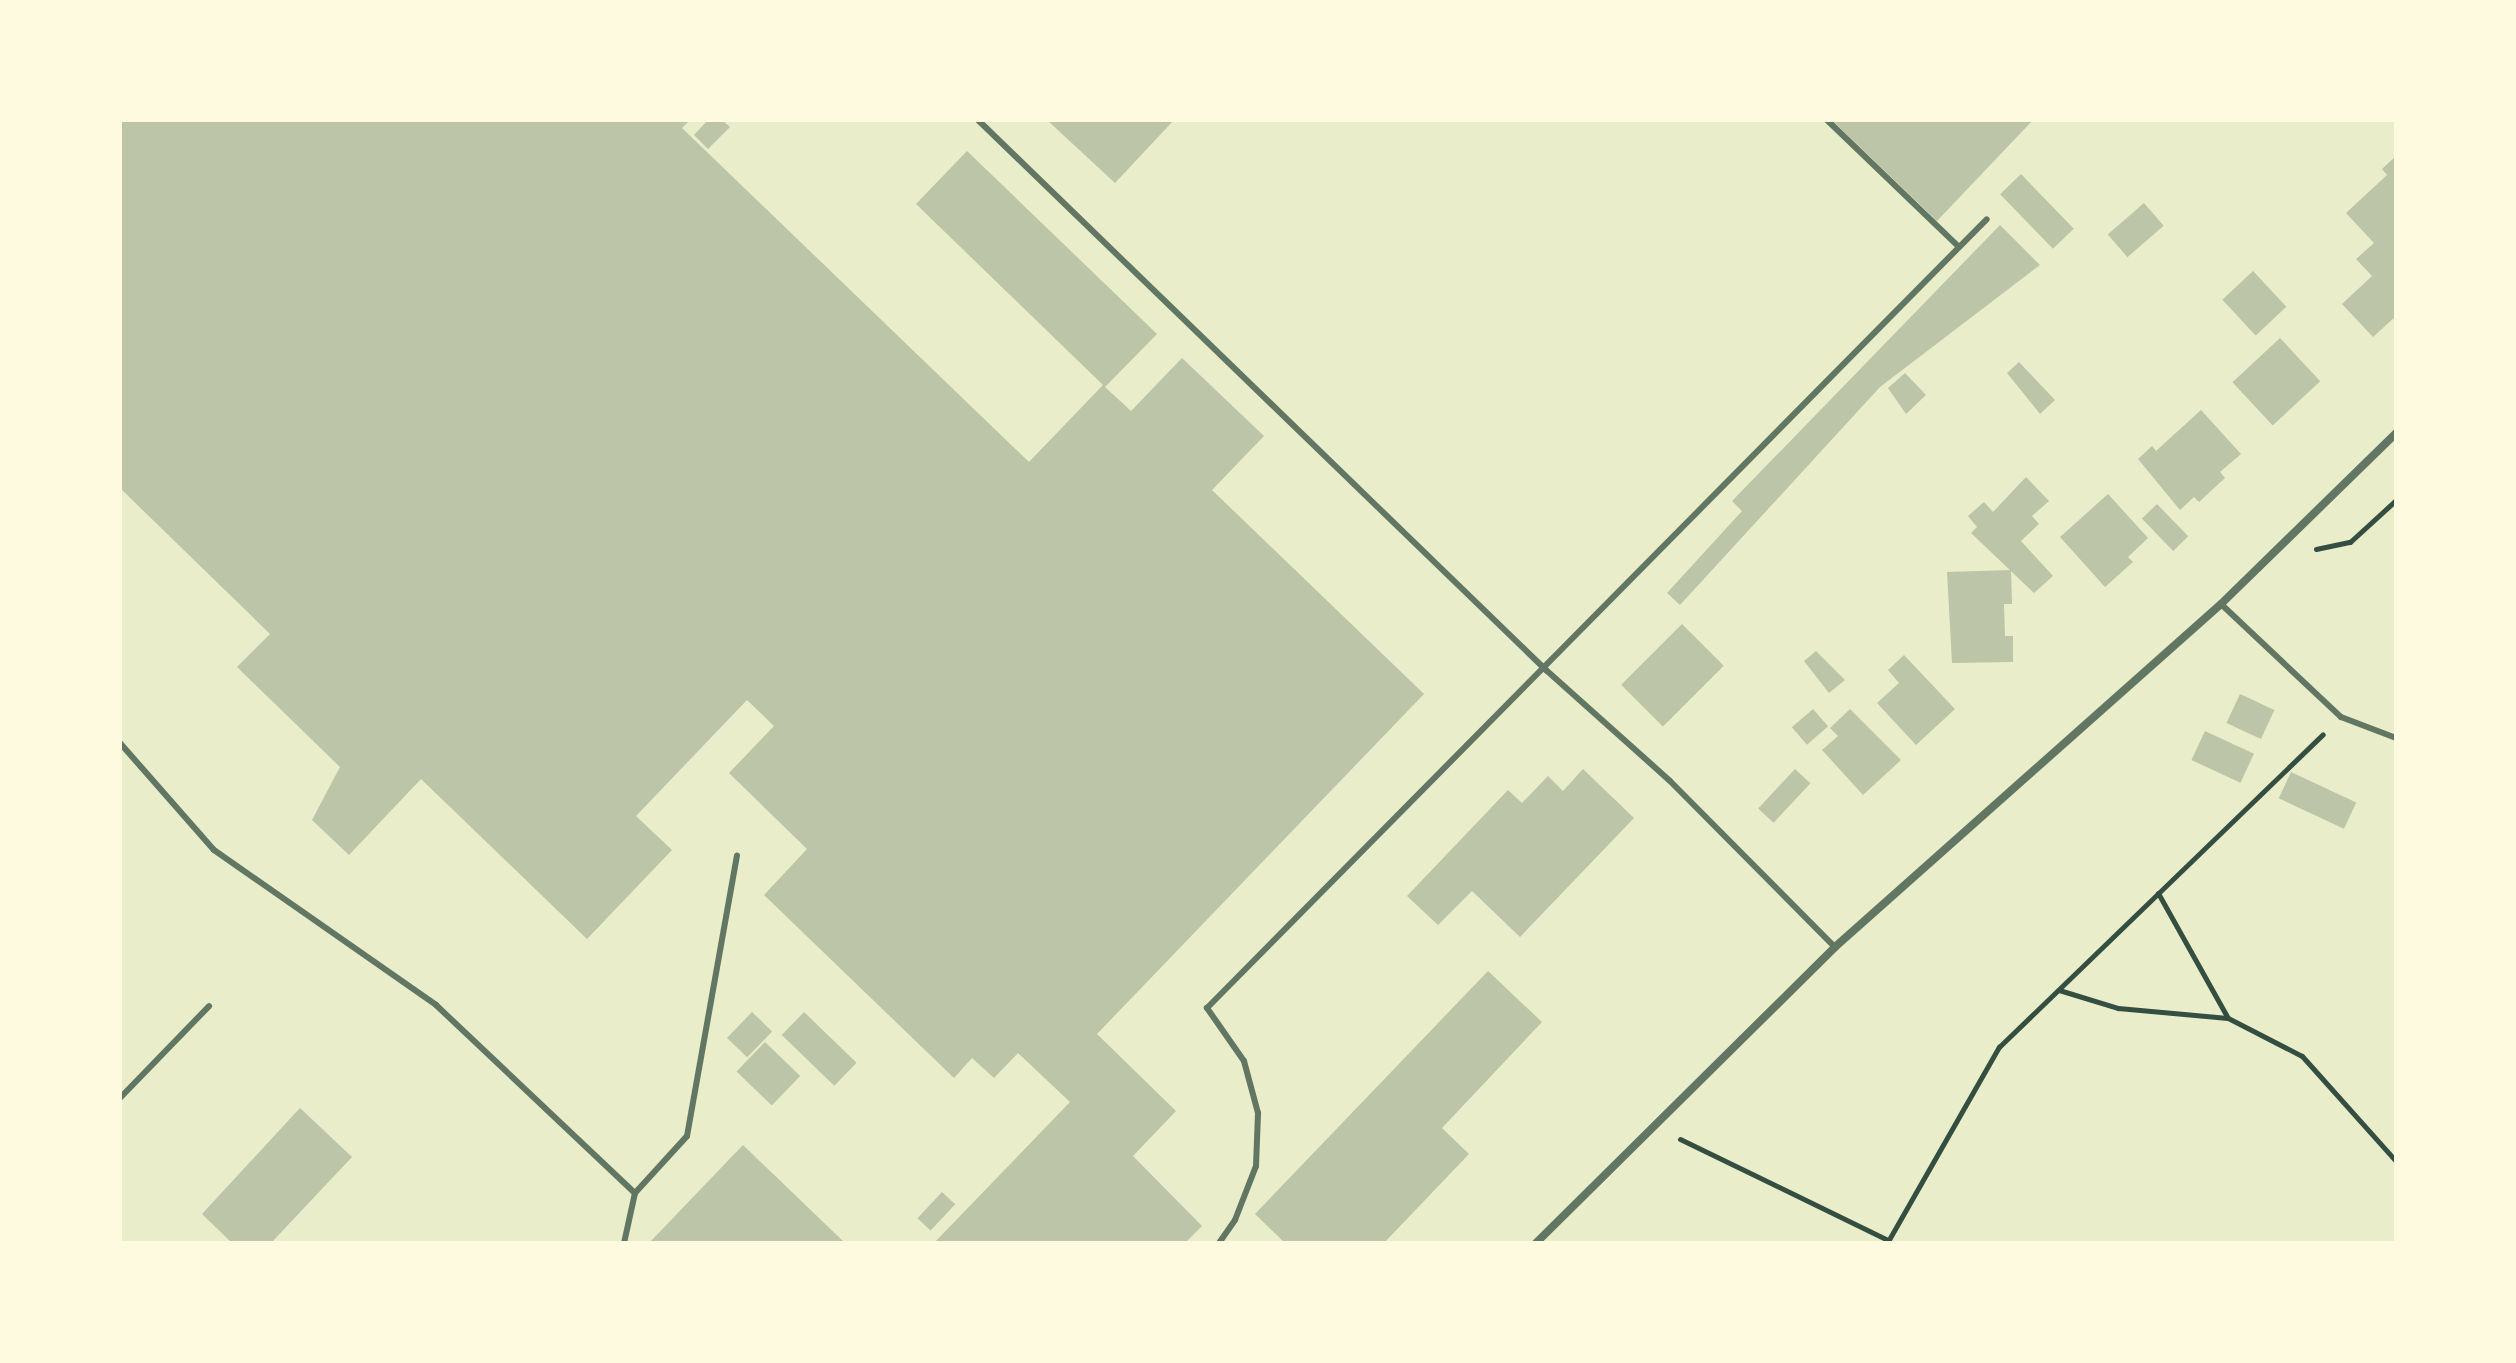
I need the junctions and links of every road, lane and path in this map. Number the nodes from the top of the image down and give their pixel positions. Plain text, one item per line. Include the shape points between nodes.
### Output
1 (1827, 120) edge
2 (984, 122) edge
3 (1987, 219) dead end
4 (1959, 247) junction
5 (2396, 433) edge
6 (2396, 500) edge
7 (2309, 551) dead end
8 (2221, 604) junction
9 (1546, 670) junction
10 (2341, 717) junction
11 (2396, 738) edge
12 (120, 743) edge
13 (737, 855) dead end
14 (2158, 893) junction
15 (1835, 947) junction
16 (2059, 990) junction
17 (209, 1006) dead end
18 (2228, 1018) junction
19 (120, 1098) edge
20 (1654, 1126) junction
21 (2396, 1161) edge
22 (635, 1193) junction
23 (1888, 1241) edge
24 (624, 1243) edge
25 (1219, 1243) edge
26 (1536, 1243) edge

1 - 4 lane
2 - 9 lane
3 - 4 lane
4 - 9 lane
5 - 8 street
6 - 7 path via 2350,542
8 - 10 lane
8 - 15 street
9 - 15 lane via 1670,781
9 - 25 lane via 1207,1008 1244,1061 1258,1113 1256,1166 1235,1220
10 - 11 lane
10 - 14 path
12 - 22 lane via 214,850 436,1005
13 - 22 lane via 687,1136
14 - 16 path
14 - 18 path
15 - 20 street
16 - 18 path via 2118,1008
16 - 23 path via 1999,1047
17 - 19 lane
18 - 21 path via 2302,1056
20 - 23 path
20 - 26 street
22 - 24 lane

